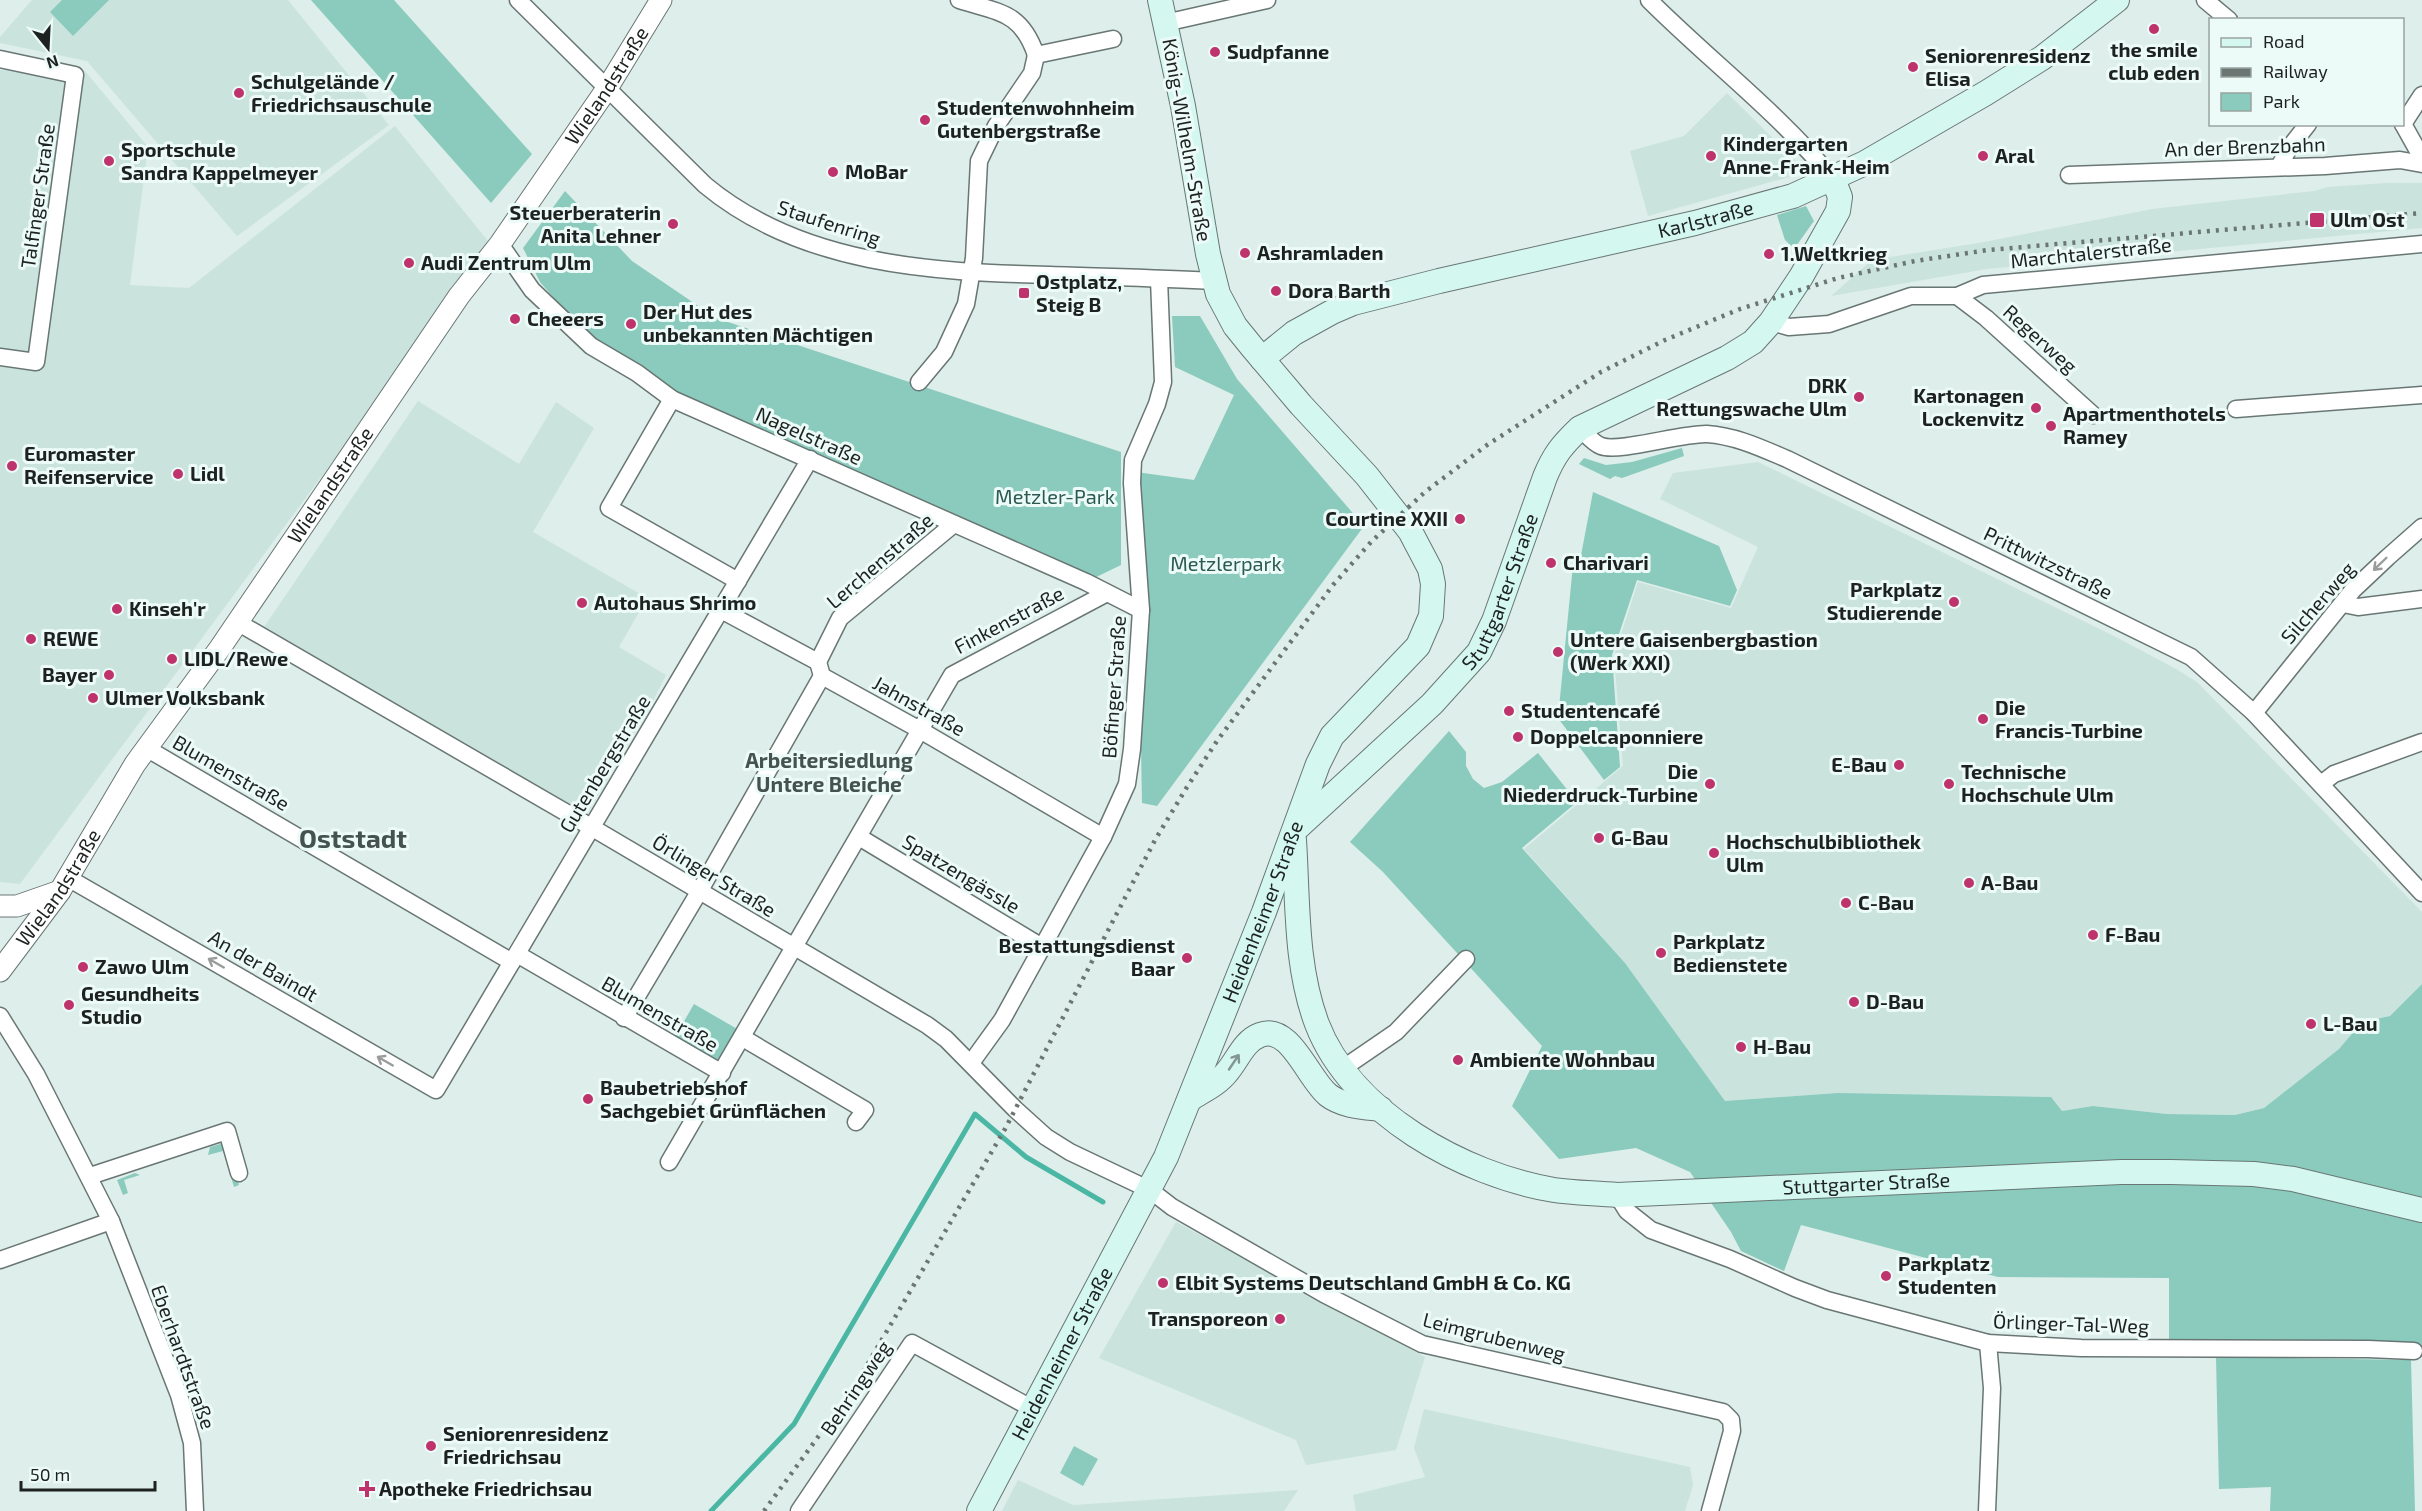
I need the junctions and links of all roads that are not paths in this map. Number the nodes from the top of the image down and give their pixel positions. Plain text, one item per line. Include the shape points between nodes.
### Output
1 (518, 0) edge
2 (661, 0) edge
3 (959, 0) edge
4 (1267, 0) edge
5 (1649, 0) edge
6 (2117, 0) edge
7 (2205, 0) edge
8 (1163, 11) edge
9 (2227, 18) edge
10 (1113, 39) dead end
11 (1036, 55) junction
12 (0, 59) edge
13 (606, 90) junction
14 (2422, 95) edge
15 (2404, 122) edge
16 (2306, 126) edge
17 (2404, 126) edge
18 (2422, 158) edge
19 (2422, 164) edge
20 (2279, 167) junction
21 (2069, 176) dead end
22 (1833, 179) junction
23 (500, 244) junction
24 (2422, 244) edge
25 (972, 273) junction
26 (1159, 279) junction
27 (1214, 281) junction
28 (1957, 296) junction
29 (1771, 322) junction
30 (0, 357) edge
31 (1262, 359) junction
32 (919, 382) dead end
33 (2422, 395) edge
34 (672, 399) junction
35 (2236, 409) dead end
36 (2093, 415) dead end
37 (1580, 428) junction
38 (810, 459) junction
39 (954, 524) junction
40 (2422, 527) edge
41 (738, 581) junction
42 (1107, 593) junction
43 (2422, 599) edge
44 (2343, 604) junction
45 (721, 610) junction
46 (1141, 610) junction
47 (237, 622) junction
48 (820, 669) junction
49 (2254, 713) junction
50 (920, 730) junction
51 (2422, 742) edge
52 (146, 748) junction
53 (2321, 784) junction
54 (591, 827) junction
55 (1293, 831) junction
56 (858, 837) junction
57 (1102, 837) junction
58 (71, 886) junction
59 (699, 892) junction
60 (2422, 893) edge
61 (0, 906) edge
62 (1042, 947) junction
63 (795, 948) junction
64 (514, 958) junction
65 (1466, 959) dead end
66 (0, 971) edge
67 (0, 1016) edge
68 (624, 1018) junction
69 (743, 1038) junction
70 (971, 1063) junction
71 (1342, 1069) junction
72 (722, 1073) junction
73 (436, 1090) joint
74 (1190, 1099) junction
75 (1380, 1109) junction
76 (856, 1122) dead end
77 (669, 1162) dead end
78 (239, 1173) dead end
79 (90, 1176) junction
80 (1150, 1191) junction
81 (1617, 1195) junction
82 (2412, 1208) edge
83 (111, 1221) junction
84 (0, 1260) edge
85 (1988, 1343) junction
86 (2414, 1351) dead end
87 (1033, 1409) junction
88 (195, 1511) edge
89 (799, 1511) edge
90 (979, 1511) edge
91 (1710, 1511) edge
92 (1987, 1511) edge

1 - 13 street, Staufenring
2 - 13 street, Wielandstraße
3 - 11 street via 1013,18 1029,35
4 - 8 street
5 - 22 street via 1760,103
6 - 22 main road, Karlstraße via 2042,58
7 - 9 street
8 - 27 main road, König-Wilhelm-Straße
10 - 11 street
11 - 25 street via 1032,73 996,126 980,161
12 - 30 street, Talfinger Straße via 75,75 36,362
13 - 23 street, Wielandstraße
13 - 25 street, Staufenring via 705,185 769,227 816,245 875,260
14 - 15 street
16 - 20 street
17 - 18 street
19 - 20 street, An der Brenzbahn via 2400,160
20 - 21 street, An der Brenzbahn
22 - 29 main road, Stuttgarter Straße via 1840,197 1838,211
22 - 31 main road, Karlstraße via 1793,196 1705,220 1353,303 1294,333
23 - 34 street, Nagelstraße via 532,290 591,346 638,373
23 - 47 street, Wielandstraße via 459,296
24 - 28 street, Marchtalerstraße via 1983,285
25 - 26 street, Staufenring
25 - 32 street via 966,304 944,352
26 - 27 street, Staufenring
26 - 46 street, Böfinger Straße via 1163,382 1133,460
27 - 31 main road, König-Wilhelm-Straße via 1226,310
28 - 29 street, Marchtalerstraße via 1911,296 1829,324 1789,327
28 - 36 street, Regerweg
29 - 37 main road, Stuttgarter Straße via 1753,342 1727,358
31 - 55 main road, Heidenheimer Straße via 1388,502 1426,557 1433,584 1431,616 1418,646 1332,736
33 - 35 street
34 - 38 street, Nagelstraße
34 - 41 street via 609,508
37 - 49 street, Prittwitzstraße via 1604,448 1707,434 1744,441 1787,459 2191,657
37 - 55 main road, Stuttgarter Straße via 1554,455 1479,652 1441,695
38 - 39 street, Nagelstraße
38 - 41 street, Gutenbergstraße
39 - 42 street, Nagelstraße
39 - 48 street, Lerchenstraße via 840,618
40 -> 44 street, Silcherweg
41 - 45 street, Gutenbergstraße
42 - 46 street, Nagelstraße
42 - 50 street, Finkenstraße via 951,675
43 - 44 street via 2358,608
44 - 49 street, Silcherweg
45 - 48 street, Jahnstraße
45 - 54 street, Gutenbergstraße
46 - 57 street, Böfinger Straße via 1127,784
47 - 52 street, Wielandstraße
47 - 54 street, Örlinger Straße
48 - 50 street, Jahnstraße
48 - 59 street, Lerchenstraße
49 - 53 street, Prittwitzstraße
50 - 56 street, Finkenstraße
50 - 57 street, Jahnstraße
51 - 53 street via 2334,774
52 - 58 street, Wielandstraße via 113,799
52 - 64 street, Blumenstraße
53 - 60 street, Prittwitzstraße
54 - 59 street, Örlinger Straße
54 - 64 street, Gutenbergstraße
55 - 71 main road, Stuttgarter Straße via 1299,935 1308,994 1317,1024
55 - 74 main road, Heidenheimer Straße
56 - 62 street, Spatzengässle
56 - 63 street, Finkenstraße
57 - 62 street, Böfinger Straße
58 - 61 street via 17,906
58 - 66 street, Wielandstraße
73 -> 58 street, An der Baindt
59 - 63 street, Örlinger Straße
59 - 68 street, Lerchenstraße
62 - 70 street, Böfinger Straße via 1002,1020
63 - 69 street, Finkenstraße
63 - 70 street, Örlinger Straße via 927,1025
64 - 68 street, Blumenstraße
64 - 73 street, Gutenbergstraße
65 - 71 street via 1396,1032
67 - 79 street, Eberhardtstraße
68 - 72 street, Blumenstraße
69 - 72 street, Finkenstraße
69 - 76 street via 865,1110
70 - 80 street, Örlinger Straße via 1053,1142
71 - 75 main road, Stuttgarter Straße
72 - 77 street, Finkenstraße
74 -> 75 main road via 1227,1073 1247,1044 1269,1033 1284,1037 1327,1094 1351,1105
74 - 80 main road, Heidenheimer Straße
75 - 81 main road, Stuttgarter Straße via 1434,1146 1484,1170 1553,1190
78 - 79 street via 227,1131
79 - 83 street, Eberhardtstraße
80 - 87 main road, Heidenheimer Straße
80 - 91 street, Leimgrubenweg via 1324,1294 1422,1344 1723,1412 1731,1420 1732,1431
81 - 82 main road, Stuttgarter Straße via 2161,1172 2293,1179
81 - 85 street, Örlinger-Tal-Weg via 1627,1211 1651,1230 1795,1288
83 - 84 street
83 - 88 street, Eberhardtstraße via 179,1395 192,1443
85 - 86 street, Örlinger-Tal-Weg via 2081,1348
85 - 92 street via 1992,1388
87 - 89 street, Behringweg via 912,1343
87 - 90 main road, Heidenheimer Straße

